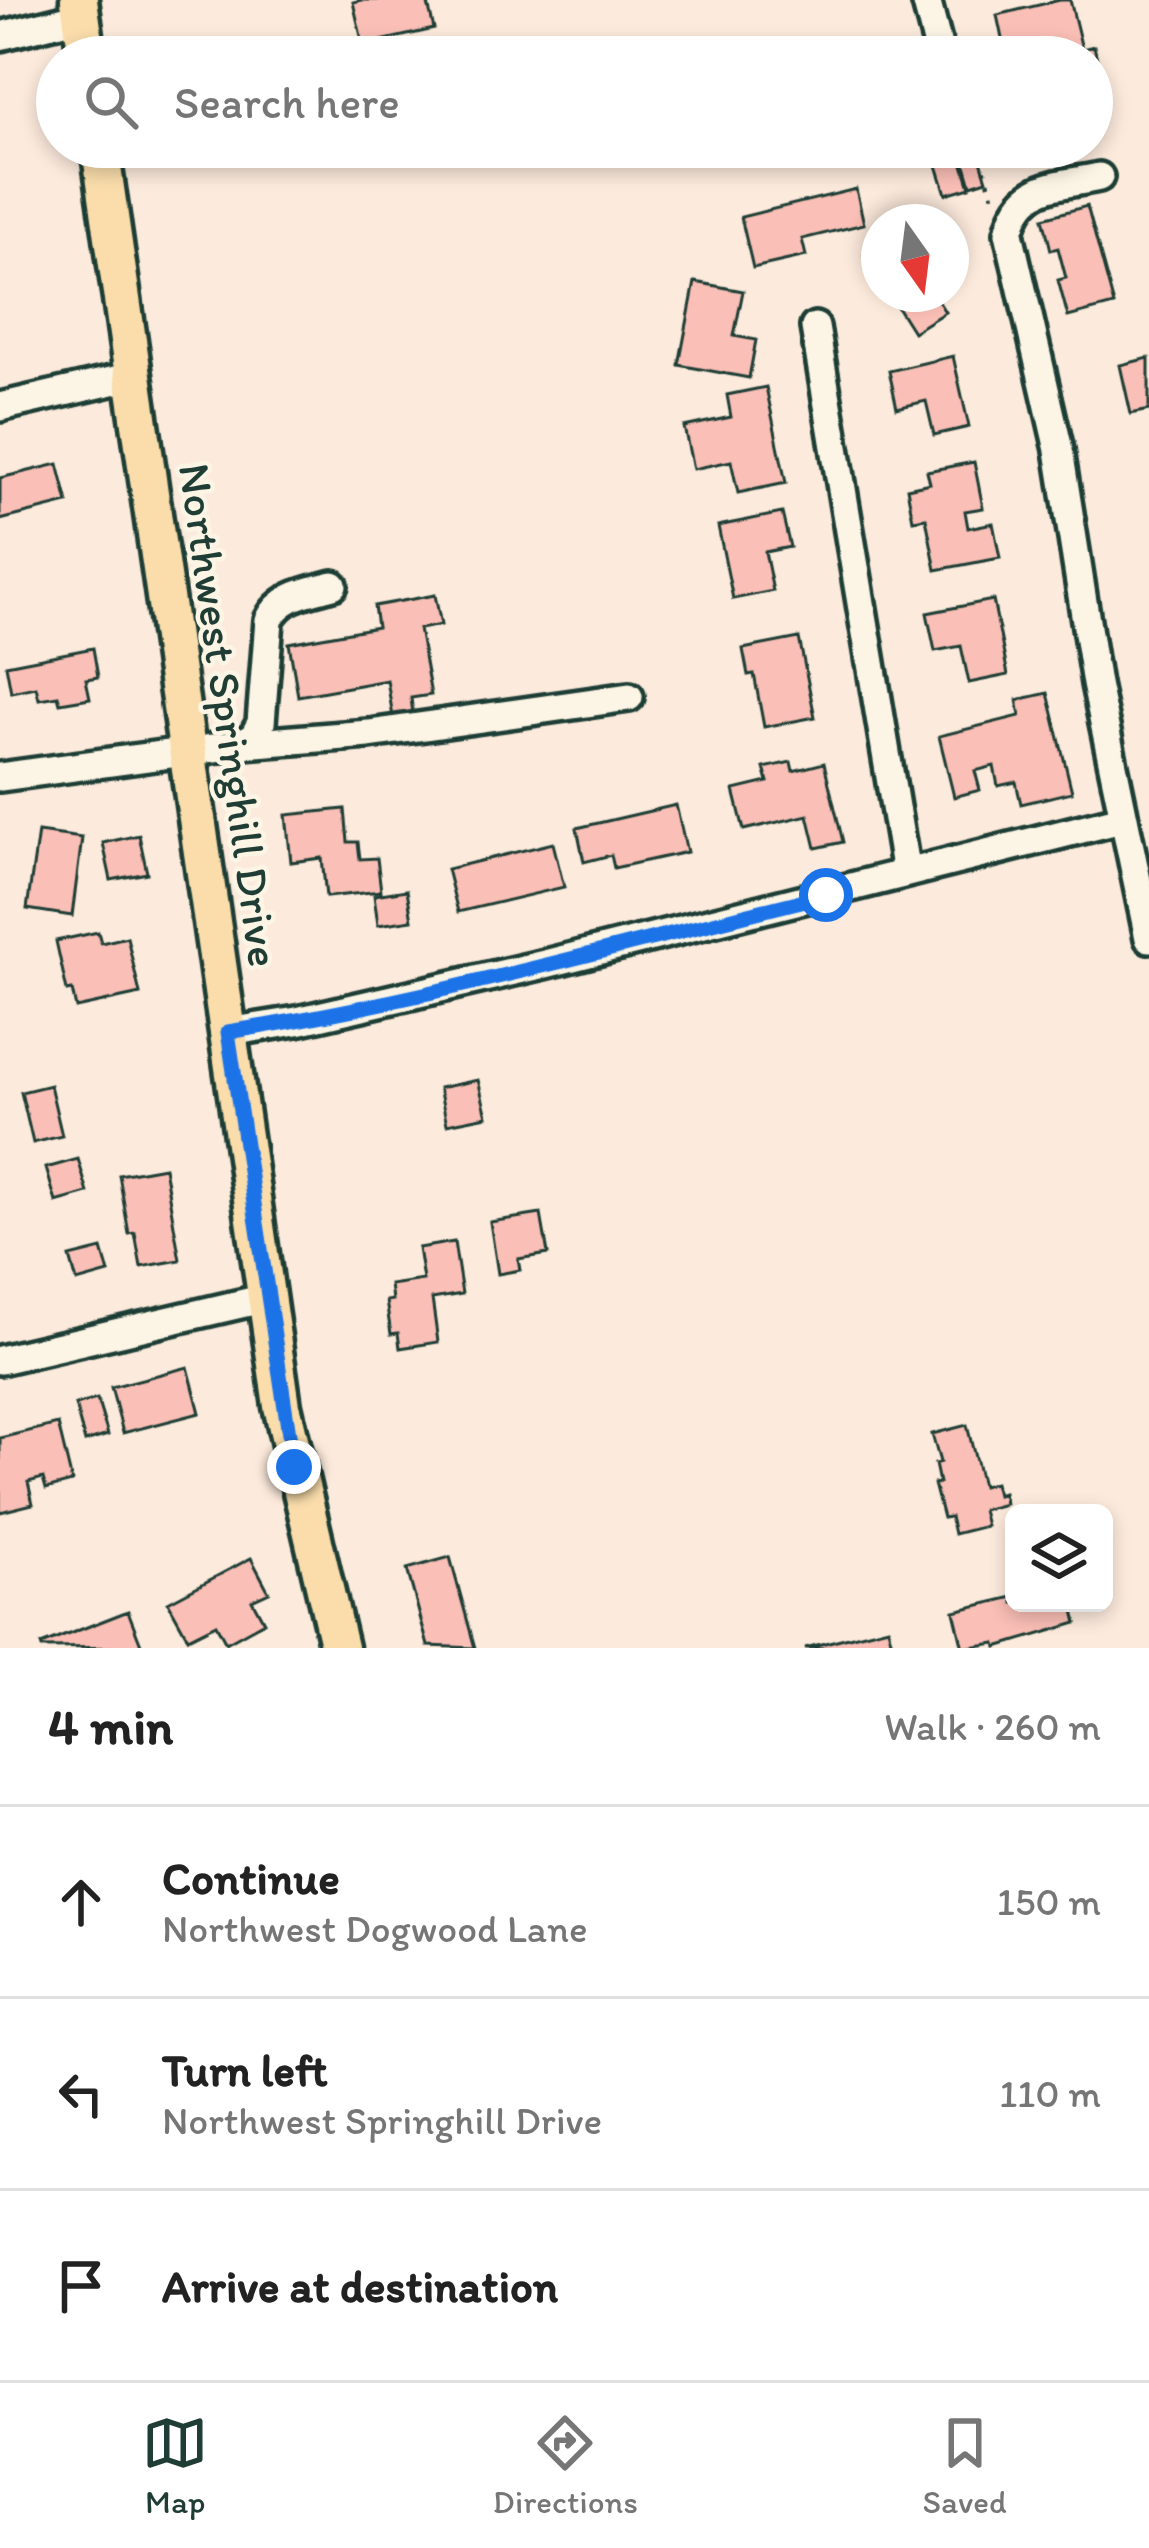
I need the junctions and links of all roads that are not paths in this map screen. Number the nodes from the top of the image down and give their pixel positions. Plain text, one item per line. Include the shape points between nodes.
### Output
1 (926, 0) edge
2 (80, 8) edge
3 (0, 36) edge
4 (935, 36) edge
5 (103, 168) edge
6 (1099, 177) dead end
7 (815, 327) dead end
8 (133, 376) junction
9 (0, 407) edge
10 (333, 585) dead end
11 (629, 697) dead end
12 (243, 744) junction
13 (187, 751) junction
14 (0, 776) edge
15 (1122, 819) junction
16 (906, 873) junction
17 (1149, 938) edge
18 (228, 1032) junction
19 (266, 1298) junction
20 (0, 1360) edge
21 (337, 1647) edge

1 - 4 street
2 - 3 street
5 - 8 main road, Northwest Springhill Drive
6 - 15 street via 1033,191 1009,233 1058,450
7 - 16 street
8 - 9 street
8 - 13 main road, Northwest Springhill Drive
10 - 12 street via 274,610 260,723
11 - 12 street
12 - 13 street
13 - 14 street
13 - 18 main road, Northwest Springhill Drive
15 - 16 street
15 - 17 street
16 - 18 street via 545,964
18 - 19 main road, Northwest Springhill Drive
19 - 20 street
19 - 21 main road, Northwest Springhill Drive via 294,1467

